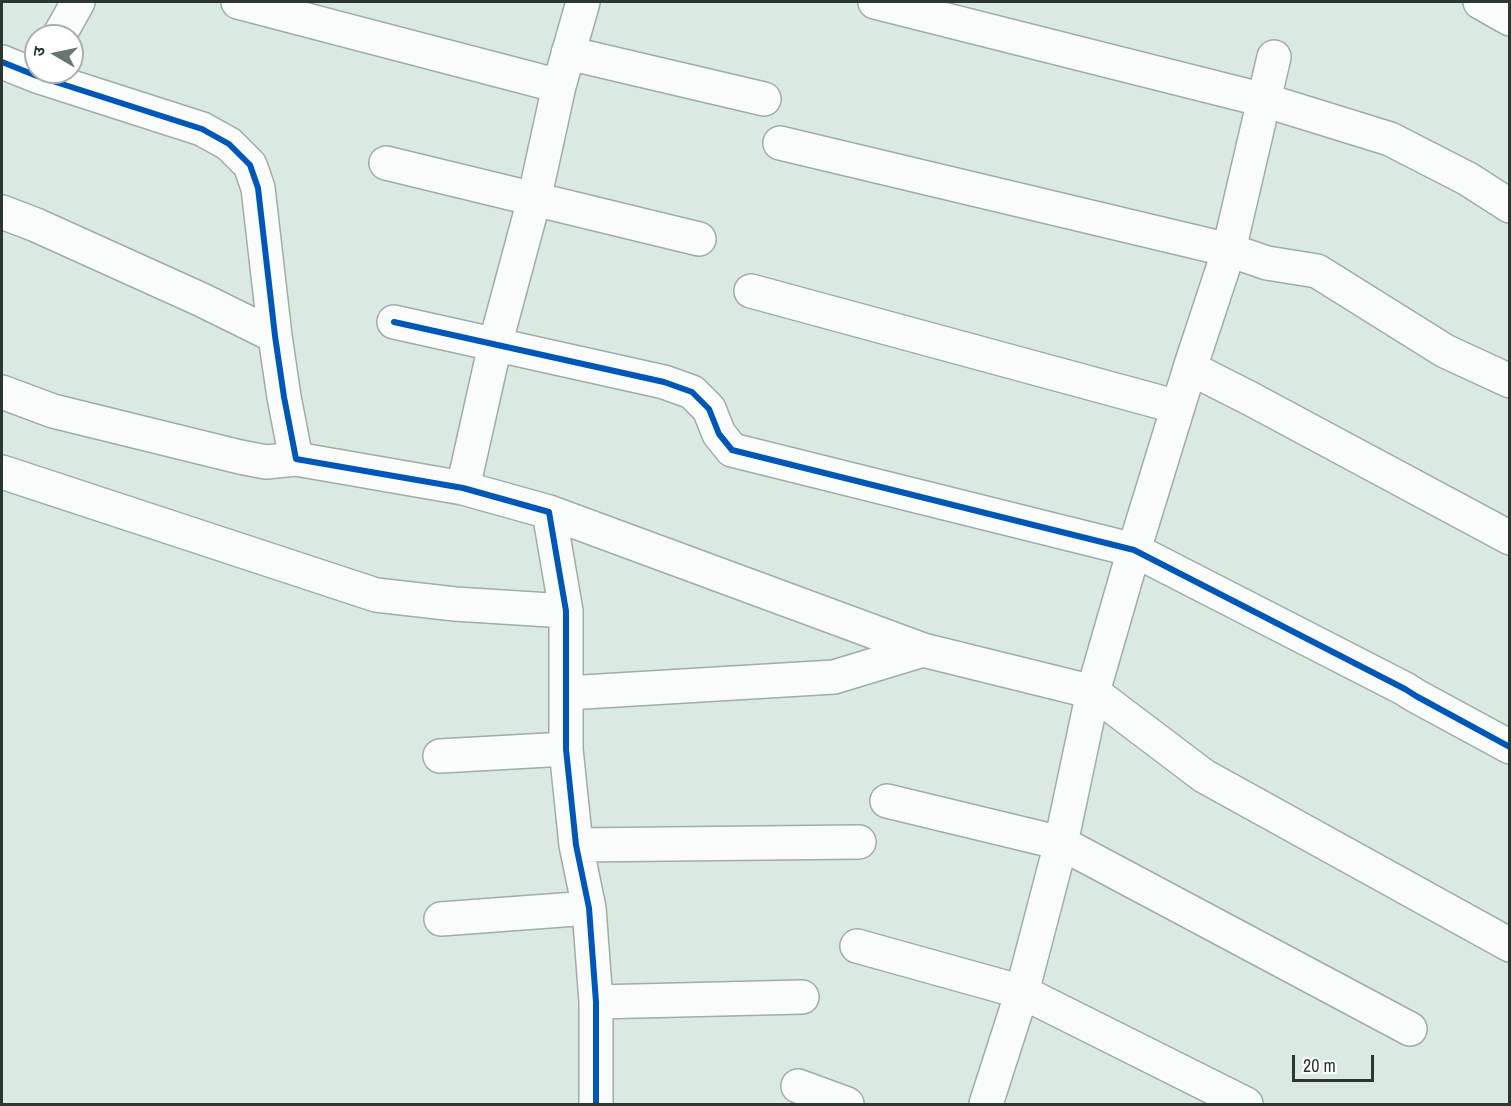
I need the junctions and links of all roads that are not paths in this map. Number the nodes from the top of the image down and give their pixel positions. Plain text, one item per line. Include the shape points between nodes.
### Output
1 (78, 2) edge
2 (238, 2) edge
3 (583, 2) edge
4 (875, 2) edge
5 (1480, 2) edge
6 (1509, 17) edge
7 (66, 24) edge
8 (568, 53) junction
9 (1274, 57) dead end
10 (2, 62) edge
11 (24, 69) edge
12 (68, 84) edge
13 (559, 86) junction
14 (764, 99) dead end
15 (1264, 100) junction
16 (780, 143) dead end
17 (386, 164) dead end
18 (534, 200) junction
19 (1509, 206) edge
20 (2, 212) edge
21 (699, 239) dead end
22 (1229, 250) junction
23 (751, 291) dead end
24 (394, 322) dead end
25 (275, 336) junction
26 (495, 345) junction
27 (1190, 368) junction
28 (1509, 381) edge
29 (2, 392) edge
30 (1178, 407) junction
31 (296, 459) junction
32 (2, 472) edge
33 (463, 488) junction
34 (549, 512) junction
35 (1509, 538) edge
36 (1134, 550) junction
37 (566, 611) junction
38 (923, 650) junction
39 (1093, 692) junction
40 (567, 693) junction
41 (1509, 747) edge
42 (566, 749) junction
43 (440, 756) dead end
44 (887, 801) dead end
45 (859, 842) dead end
46 (1061, 843) junction
47 (576, 844) junction
48 (589, 909) junction
49 (441, 919) dead end
50 (1509, 945) edge
51 (857, 946) dead end
52 (1022, 992) junction
53 (802, 997) dead end
54 (596, 1002) junction
55 (1410, 1029) dead end
56 (798, 1086) dead end
57 (596, 1104) edge
58 (847, 1104) edge
59 (986, 1104) edge
60 (1246, 1104) edge

1 - 7 street
2 - 13 street
3 - 8 street
4 - 15 street
5 - 6 street
8 - 13 street
8 - 14 street
9 - 15 street
10 - 11 street
12 - 25 street via 202,129 229,144 250,165 258,188
13 - 18 street
15 - 19 street via 1390,139 1468,179
15 - 22 street
16 - 22 street
17 - 18 street
18 - 21 street
18 - 26 street
20 - 25 street via 192,295
22 - 27 street
22 - 28 street via 1267,263 1317,271 1445,351
23 - 30 street
24 - 26 street
25 - 31 street
26 - 33 street
26 - 36 street via 664,382 692,392 709,409 719,434 732,450
27 - 30 street
27 - 35 street
29 - 31 street via 53,411 240,458 266,462
30 - 36 street
31 - 33 street
32 - 37 street via 376,596
33 - 34 street
34 - 37 street
34 - 38 street
36 - 39 street
36 - 41 street via 1406,689
37 - 40 street
38 - 39 street
38 - 40 street via 834,677
39 - 46 street
39 - 50 street via 1204,776
40 - 42 street
42 - 43 street
42 - 47 street
44 - 46 street
45 - 47 street
46 - 52 street
46 - 55 street
47 - 48 street
48 - 49 street
48 - 54 street
51 - 52 street
52 - 59 street
52 - 60 street
53 - 54 street
54 - 57 street
56 - 58 street

